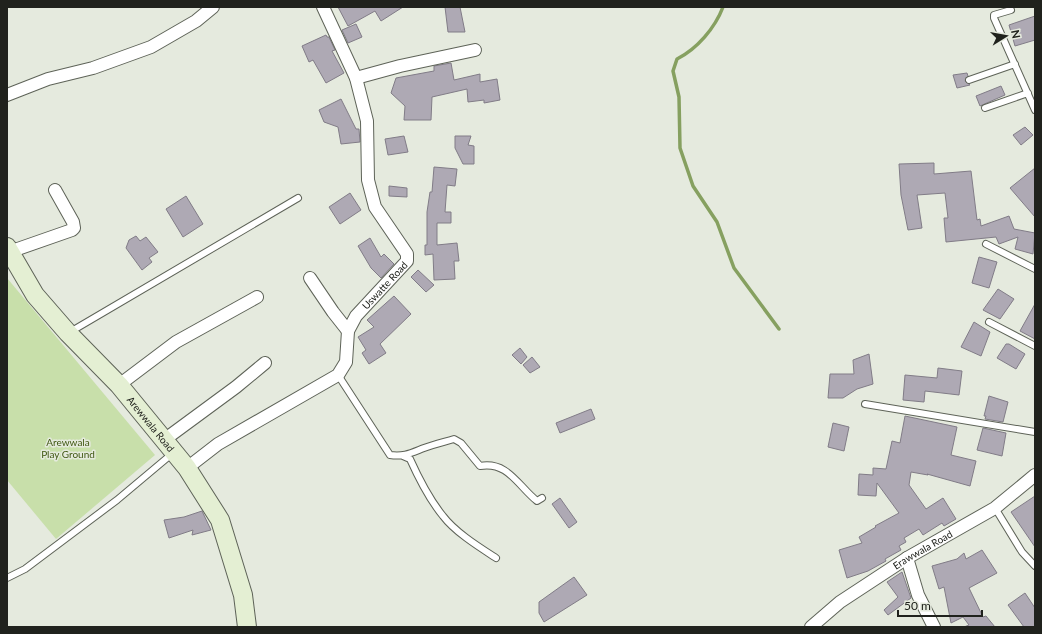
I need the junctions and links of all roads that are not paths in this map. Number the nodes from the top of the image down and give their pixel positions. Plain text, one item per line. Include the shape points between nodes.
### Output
1 (213, 7) edge
2 (323, 7) edge
3 (1011, 10) dead end
4 (475, 50) dead end
5 (1015, 64) junction
6 (356, 78) junction
7 (970, 80) dead end
8 (1028, 93) junction
9 (7, 94) edge
10 (985, 108) dead end
11 (1035, 110) edge
12 (55, 190) dead end
13 (298, 198) dead end
14 (986, 244) dead end
15 (8, 249) edge
16 (1035, 269) edge
17 (310, 278) dead end
18 (257, 297) dead end
19 (989, 322) dead end
20 (348, 331) junction
21 (68, 333) junction
22 (1035, 346) edge
23 (265, 363) dead end
24 (338, 375) junction
25 (119, 385) junction
26 (865, 404) dead end
27 (1035, 432) edge
28 (169, 446) junction
29 (403, 456) junction
30 (187, 468) junction
31 (1035, 475) edge
32 (542, 498) dead end
33 (995, 508) junction
34 (496, 558) dead end
35 (907, 558) junction
36 (1035, 566) edge
37 (7, 578) edge
38 (247, 627) edge
39 (810, 627) edge
40 (934, 627) edge

1 - 9 street via 196,21 151,47 93,68 48,78
2 - 6 street, Uswatte Road
3 - 5 lane via 994,16
4 - 6 street
5 - 7 lane
5 - 8 lane
6 - 20 street, Uswatte Road via 367,120 368,180 376,207 407,254 407,261 356,316
8 - 10 lane
8 - 11 lane
12 - 15 street via 74,228
13 - 21 lane
14 - 16 lane
15 - 21 street, Arewwala Road via 35,294
17 - 20 street
18 - 25 street via 176,342
19 - 22 lane
20 - 24 street, Uswatte Road via 346,362
21 - 25 street, Arewwala Road
23 - 28 street
24 - 29 lane via 390,455
24 - 30 street via 218,444
25 - 28 street, Arewwala Road
26 - 27 lane
28 - 30 street, Arewwala Road
28 - 37 lane via 117,500 25,569
29 - 32 lane via 454,439 461,443 480,466 491,464 509,473 527,494 537,501
29 - 34 lane via 410,459 420,482 443,517 474,544
30 - 38 street, Arewwala Road via 220,520 243,595
31 - 33 street, Erawwala Road
33 - 35 street, Erawwala Road
33 - 36 lane via 1022,552
35 - 39 street, Erawwala Road via 840,602
35 - 40 street via 918,595

